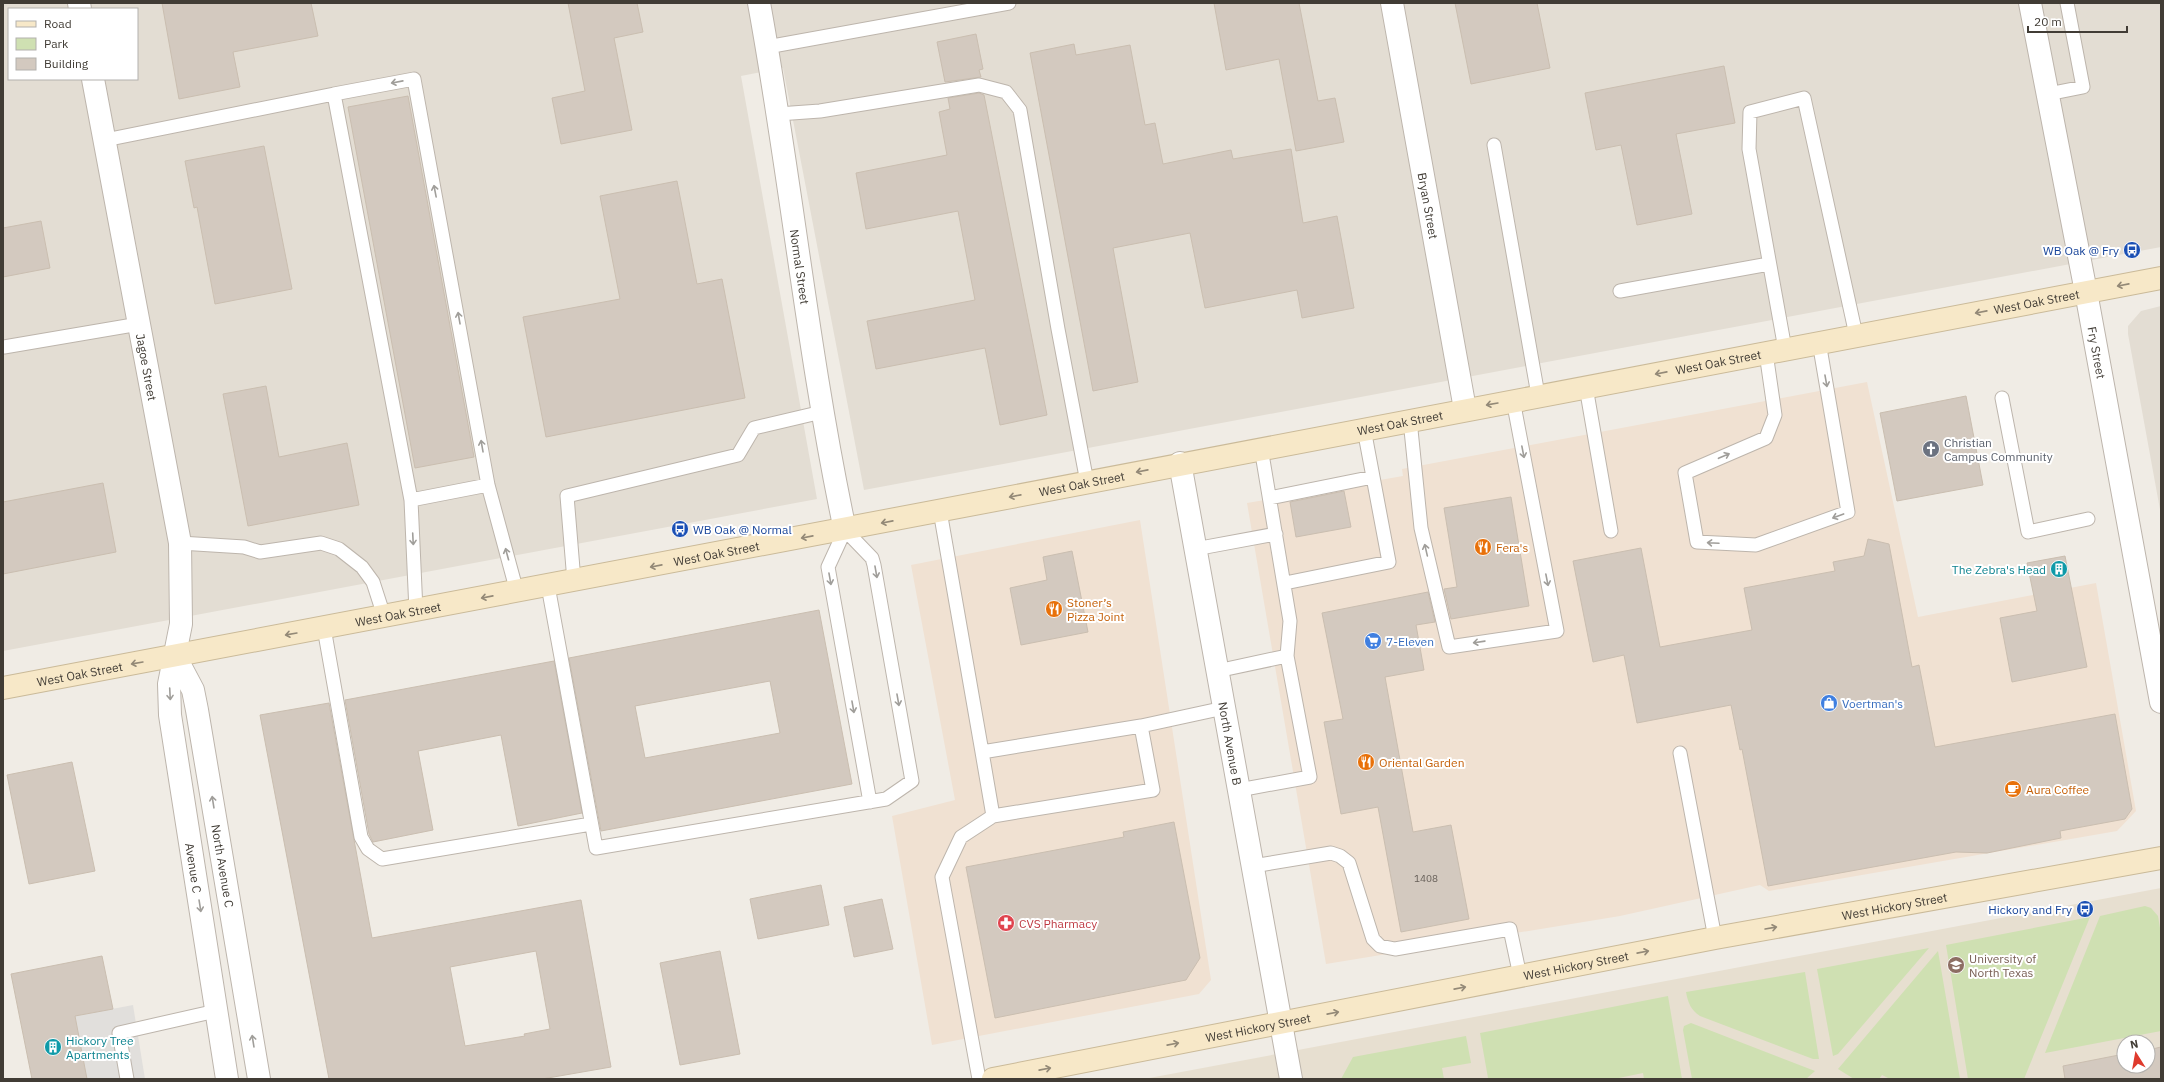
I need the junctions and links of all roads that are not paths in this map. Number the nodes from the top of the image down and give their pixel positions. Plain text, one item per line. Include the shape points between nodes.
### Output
1 (759, 3) edge
2 (1009, 3) edge
3 (1392, 3) edge
4 (2030, 3) edge
5 (2067, 3) edge
6 (767, 46) junction
7 (93, 80) edge
8 (334, 94) junction
9 (2048, 94) junction
10 (778, 114) junction
11 (105, 140) junction
12 (1494, 145) dead end
13 (1770, 264) junction
14 (2161, 278) edge
15 (1620, 291) dead end
16 (2086, 292) junction
17 (139, 324) junction
18 (1856, 335) junction
19 (1819, 342) junction
20 (4, 347) edge
21 (1775, 351) junction
22 (1586, 387) junction
23 (1538, 395) junction
24 (2002, 398) dead end
25 (1513, 400) junction
26 (1465, 409) junction
27 (822, 412) junction
28 (1410, 420) junction
29 (1364, 429) junction
30 (1261, 448) junction
31 (1180, 463) junction
32 (1373, 477) junction
33 (1087, 482) junction
34 (488, 485) junction
35 (1270, 498) junction
36 (411, 500) junction
37 (940, 511) junction
38 (2088, 519) dead end
39 (845, 530) junction
40 (1611, 531) dead end
41 (1276, 534) junction
42 (180, 543) junction
43 (1195, 549) junction
44 (574, 581) junction
45 (1284, 583) junction
46 (548, 586) junction
47 (517, 592) junction
48 (416, 611) junction
49 (384, 616) junction
50 (324, 628) junction
51 (175, 656) junction
52 (1287, 656) junction
53 (1217, 671) junction
54 (3, 688) edge
55 (2161, 702) edge
56 (1224, 708) junction
57 (1141, 726) junction
58 (982, 752) junction
59 (1680, 753) dead end
60 (1239, 790) junction
61 (870, 802) junction
62 (993, 816) junction
63 (591, 824) junction
64 (2161, 858) edge
65 (1253, 866) junction
66 (1715, 938) junction
67 (1520, 976) junction
68 (216, 1011) junction
69 (1281, 1023) junction
70 (127, 1079) edge
71 (227, 1079) edge
72 (259, 1079) edge
73 (980, 1079) edge
74 (993, 1079) edge
75 (1291, 1079) edge

1 - 6 street, Normal Street
2 - 6 lane
3 - 26 street, Bryan Street
4 - 9 street, Fry Street
5 - 9 lane via 2083,87
6 - 10 street, Normal Street
7 - 11 street, Jagoe Street
8 - 11 lane
34 -> 8 lane via 414,79
8 - 36 lane
9 - 16 street, Fry Street
10 - 27 street, Normal Street
10 - 33 lane via 820,111 979,85 1006,92 1020,110
11 - 17 street, Jagoe Street
12 - 23 lane
13 - 15 lane
13 - 18 lane via 1749,149 1750,112 1804,98
13 - 21 lane
14 -> 16 main road, West Oak Street
16 -> 18 main road, West Oak Street
16 - 55 street, Fry Street
17 - 20 lane
17 - 42 street, Jagoe Street
18 - 19 main road, West Oak Street
19 - 21 main road, West Oak Street
19 -> 21 lane via 1848,512 1756,546 1697,542 1685,473 1766,438 1774,415
21 -> 22 main road, West Oak Street
22 - 23 main road, West Oak Street
22 - 40 lane
23 - 25 main road, West Oak Street
24 - 38 lane via 2028,532
25 -> 26 main road, West Oak Street
25 -> 28 lane via 1556,631 1449,646 1421,528
26 - 28 main road, West Oak Street
27 - 39 street, Normal Street
27 - 44 lane via 754,428 738,455 567,496
28 - 29 main road, West Oak Street
29 - 30 main road, West Oak Street
29 - 32 lane
30 - 31 main road, West Oak Street
30 - 35 lane
31 -> 33 main road, West Oak Street
31 - 43 street, North Avenue B
32 - 35 lane
32 - 45 lane via 1389,562
33 -> 37 main road, West Oak Street
34 - 36 lane
47 -> 34 lane
35 - 41 lane
36 -> 48 lane
37 -> 39 main road, West Oak Street
37 - 58 lane
39 -> 44 main road, West Oak Street
39 -> 61 lane via 828,567
39 -> 61 lane via 872,558 874,565 912,781 886,799
41 - 43 lane
41 - 45 lane
42 - 49 lane via 244,547 260,552 321,543 339,548 362,567 373,582
42 - 51 street, Jagoe Street via 181,624
43 - 53 street, North Avenue B
44 - 46 main road, West Oak Street
45 - 52 lane via 1290,621
46 - 47 main road, West Oak Street
46 - 63 lane
47 -> 48 main road, West Oak Street
48 - 49 main road, West Oak Street
49 - 50 main road, West Oak Street
50 -> 51 main road, West Oak Street
50 - 63 lane via 361,837 368,849 382,859
51 -> 54 main road, West Oak Street
51 -> 68 street, Avenue C via 169,684 170,715
72 -> 51 street, North Avenue C via 198,710 193,690
52 - 53 lane
52 - 60 lane via 1310,778
53 - 56 street, North Avenue B
56 - 57 lane
56 - 60 street, North Avenue B
57 - 58 lane
57 - 62 lane via 1153,790
58 - 62 lane
59 - 66 lane
60 - 65 street, North Avenue B
61 - 63 lane via 596,848
62 - 73 lane via 961,837 942,877
66 -> 64 main road, West Hickory Street
65 - 67 lane via 1331,853 1340,856 1349,863 1373,939 1380,946 1395,949 1510,929
65 - 69 street, North Avenue B
67 -> 66 main road, West Hickory Street
69 -> 67 main road, West Hickory Street
68 - 70 lane via 119,1032
68 - 71 street, Avenue C
74 -> 69 main road, West Hickory Street
69 - 75 street, North Avenue B

